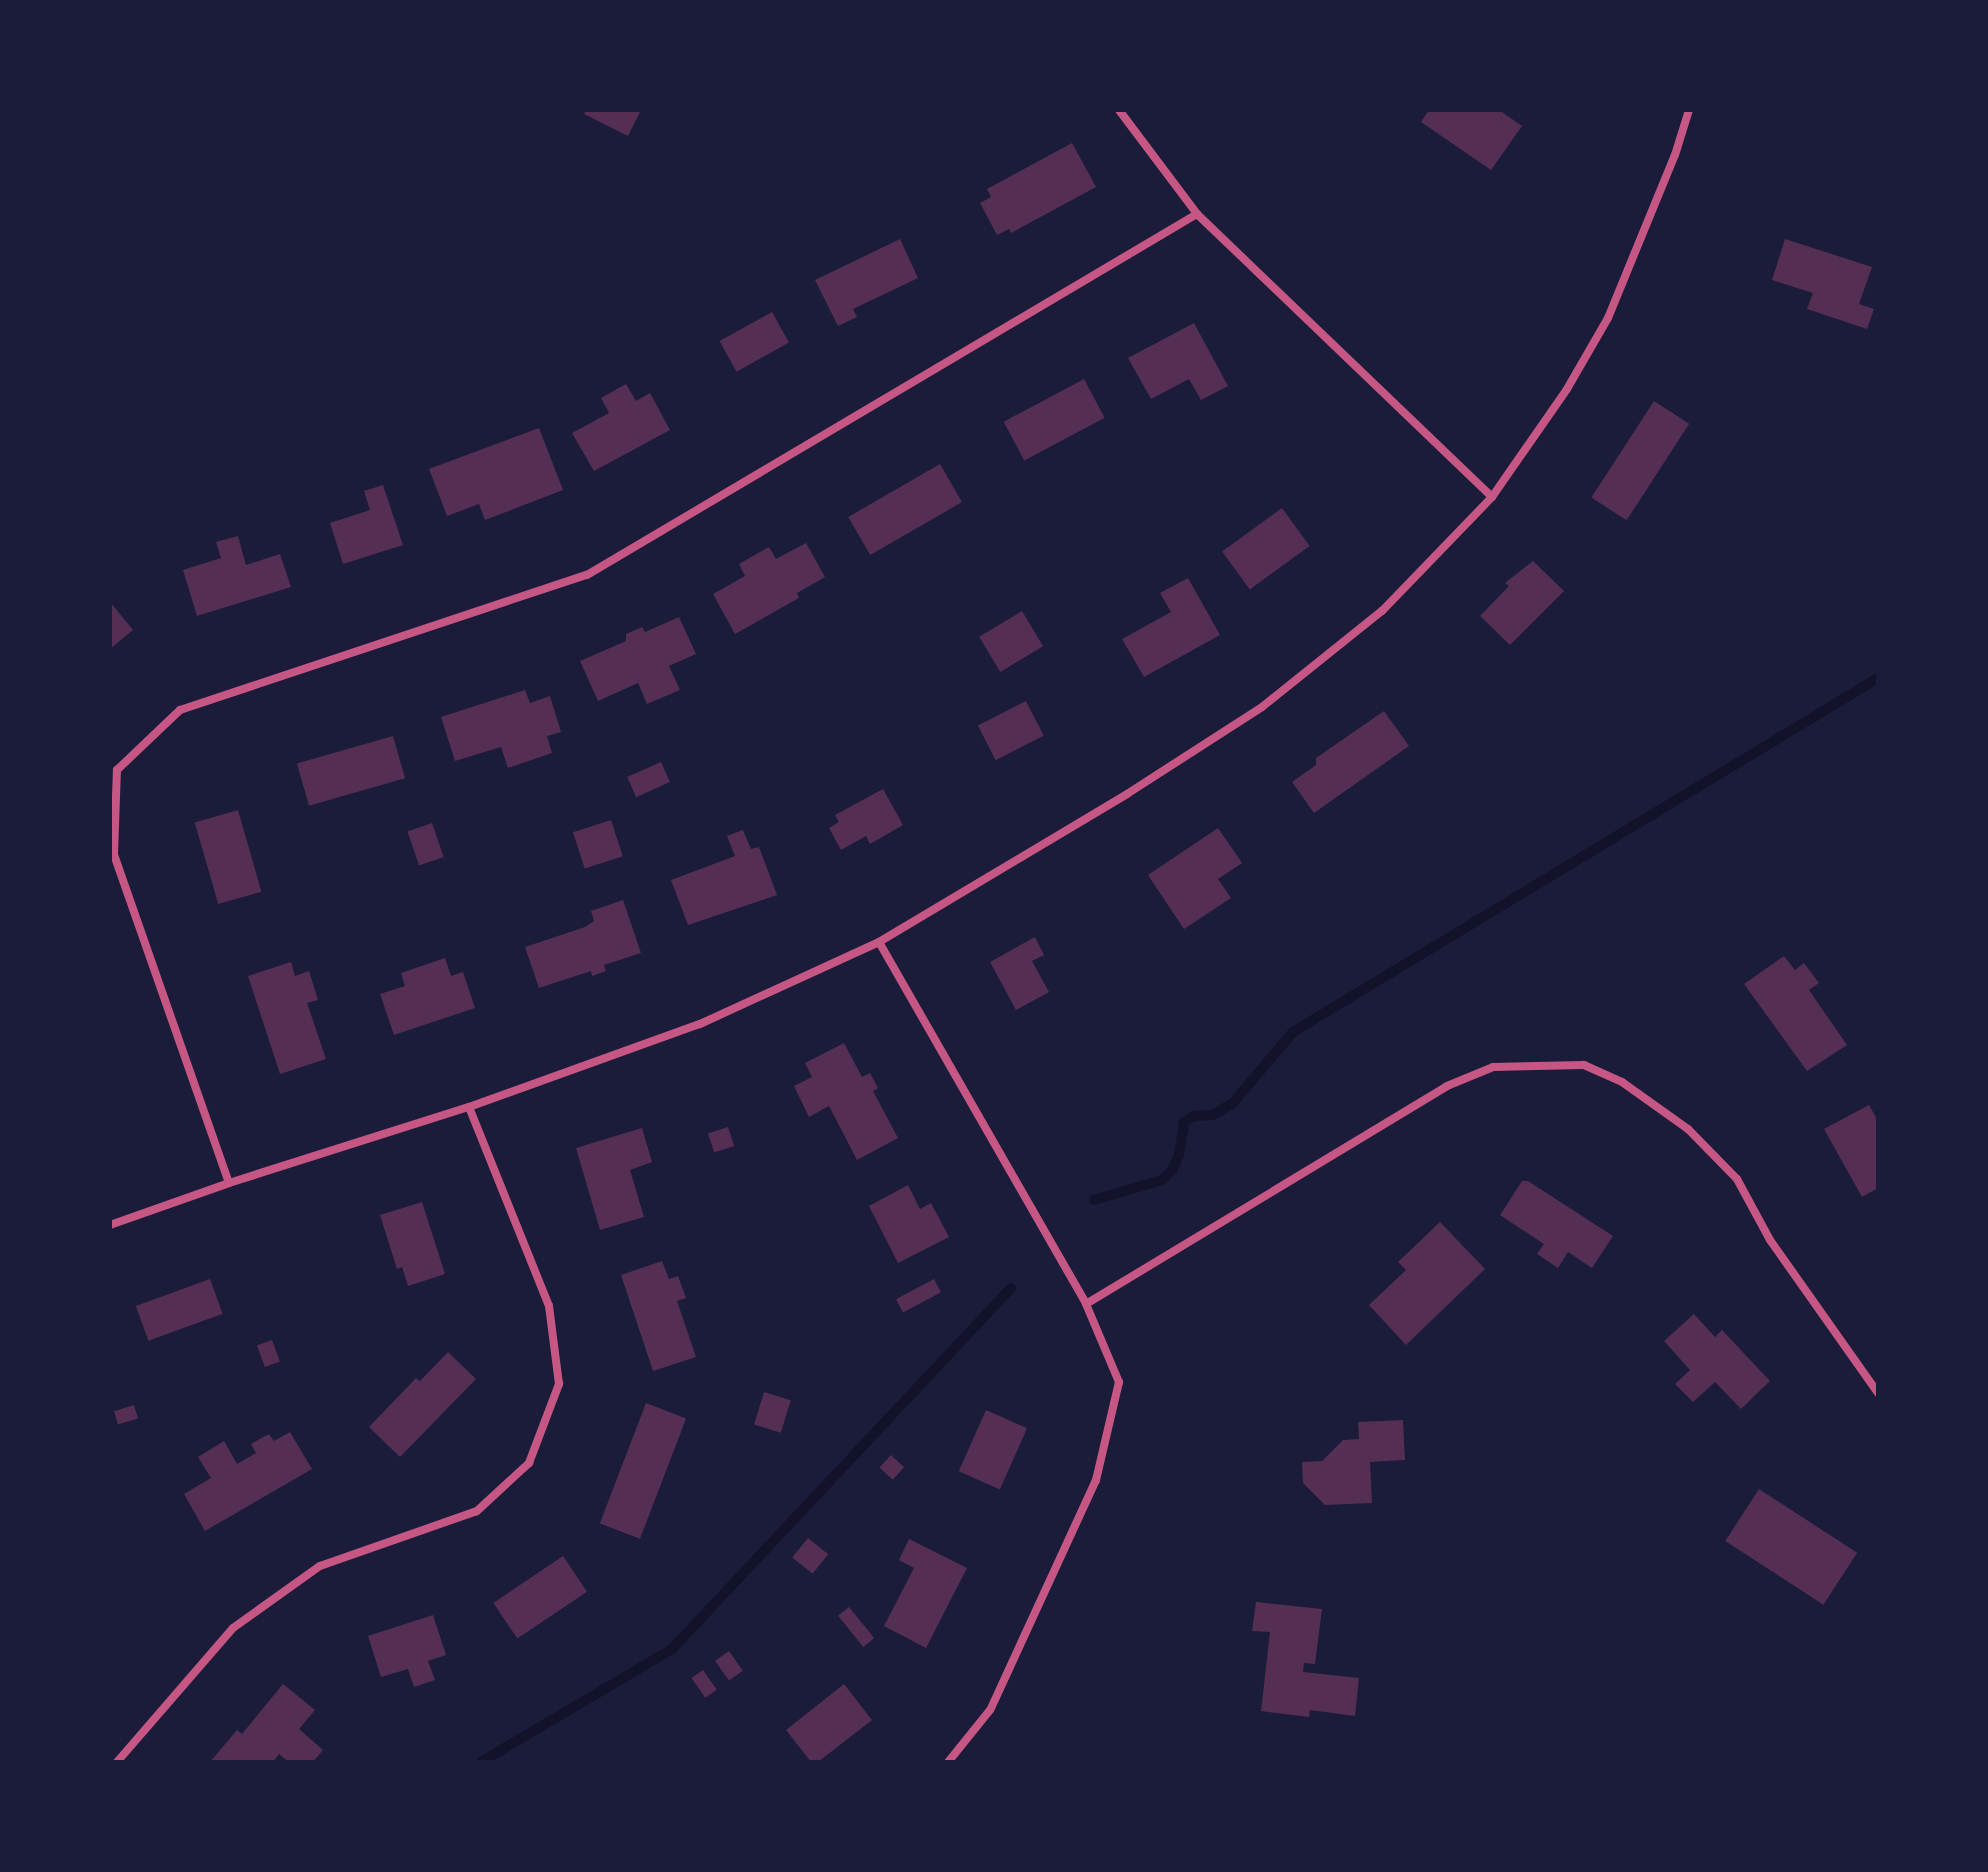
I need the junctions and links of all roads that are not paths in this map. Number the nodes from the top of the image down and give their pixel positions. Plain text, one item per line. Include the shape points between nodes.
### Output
1 (1119, 110) edge
2 (1689, 110) edge
3 (1197, 214) junction
4 (1492, 497) junction
5 (879, 942) junction
6 (469, 1107) junction
7 (229, 1183) junction
8 (110, 1225) edge
9 (1086, 1304) junction
10 (1878, 1393) edge
11 (117, 1762) edge
12 (948, 1762) edge

1 - 3 street
2 - 4 street via 1608,318 1567,389
3 - 4 street
3 - 7 street via 587,575 180,710 117,770 114,854
4 - 5 street via 1382,611 1262,707
5 - 6 street via 700,1024
5 - 9 street
6 - 7 street
6 - 11 street via 549,1306 559,1384 529,1463 477,1511 320,1566 233,1628
7 - 8 street
9 - 10 street via 1447,1086 1493,1067 1584,1065 1622,1082 1688,1129 1737,1179 1770,1240
9 - 12 street via 1119,1382 1096,1480 990,1710

